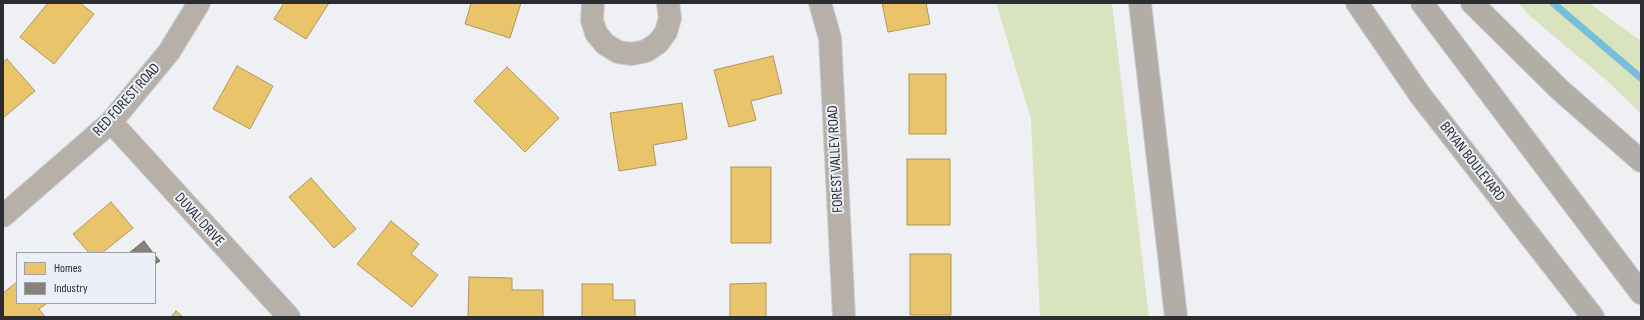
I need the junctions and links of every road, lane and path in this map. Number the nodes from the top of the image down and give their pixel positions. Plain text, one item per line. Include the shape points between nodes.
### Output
1 (199, 3) edge
2 (593, 3) edge
3 (669, 3) edge
4 (820, 3) edge
5 (1140, 3) edge
6 (1357, 3) edge
7 (1422, 3) edge
8 (1472, 3) edge
9 (111, 122) junction
10 (1641, 161) edge
11 (3, 216) edge
12 (1563, 278) junction
13 (1641, 293) edge
14 (289, 317) edge
15 (844, 317) edge
16 (1176, 317) edge
17 (1576, 317) edge
18 (1593, 317) edge

1 - 9 street, RED FOREST ROAD via 169,52
2 - 3 street via 592,20 596,33 605,44 618,52 632,54 646,51 658,43 666,32 670,18
4 - 15 street, FOREST VALLEY ROAD via 830,38
5 - 16 highway
6 - 12 highway, BRYAN BOULEVARD via 1420,95
7 - 13 highway
8 - 10 highway via 1559,89
9 - 11 street, RED FOREST ROAD
9 - 14 street, DUVAL DRIVE
12 - 17 highway
12 - 18 highway, BRYAN BOULEVARD

